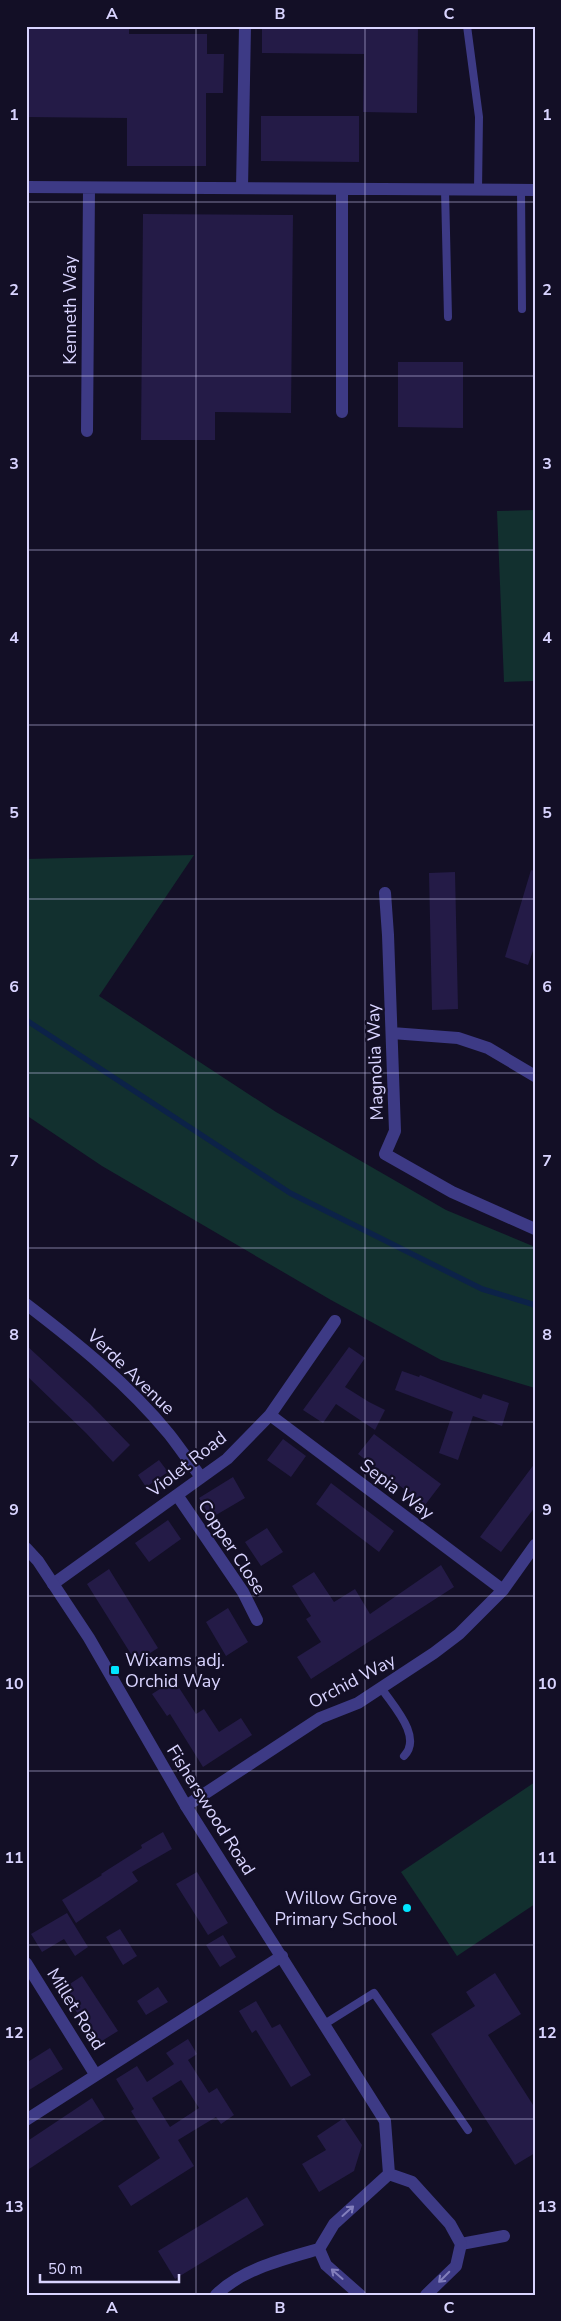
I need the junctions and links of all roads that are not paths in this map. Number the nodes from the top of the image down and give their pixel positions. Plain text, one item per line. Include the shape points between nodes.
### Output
1 (246, 26) edge
2 (467, 26) edge
3 (26, 187) edge
4 (242, 188) junction
5 (88, 189) junction
6 (342, 190) junction
7 (445, 190) junction
8 (478, 190) junction
9 (521, 190) junction
10 (535, 190) edge
11 (522, 308) dead end
12 (448, 317) dead end
13 (342, 412) dead end
14 (87, 431) dead end
15 (385, 893) dead end
16 (392, 1034) junction
17 (535, 1076) edge
18 (535, 1229) edge
19 (26, 1304) edge
20 (335, 1321) dead end
21 (270, 1415) junction
22 (201, 1478) junction
23 (177, 1494) junction
24 (535, 1545) edge
25 (26, 1548) edge
26 (54, 1584) junction
27 (503, 1590) junction
28 (257, 1620) dead end
29 (382, 1689) junction
30 (404, 1756) dead end
31 (186, 1806) junction
32 (282, 1956) junction
33 (26, 1963) edge
34 (323, 2025) junction
35 (93, 2076) junction
36 (26, 2120) edge
37 (468, 2130) dead end
38 (389, 2174) junction
39 (504, 2236) dead end
40 (461, 2244) junction
41 (319, 2249) junction
42 (216, 2295) edge
43 (360, 2295) edge
44 (426, 2295) edge

1 - 4 street
2 - 8 lane via 479,117
3 - 5 street
4 - 5 street
4 - 6 street
5 - 14 street, Kenneth Way
6 - 7 street
6 - 13 street
7 - 8 street
7 - 12 lane
8 - 9 street
9 - 10 street
9 - 11 lane
15 - 16 street, Magnolia Way
16 - 17 street via 458,1038 488,1048
16 - 18 street, Magnolia Way via 395,1131 385,1154 452,1192
19 - 22 street, Verde Avenue via 125,1386 169,1434
20 - 21 street, Violet Road
21 - 22 street, Violet Road via 227,1459
21 - 27 street, Sepia Way
22 - 23 street, Violet Road
23 - 26 street, Violet Road
23 - 28 street, Copper Close via 243,1592
24 - 27 street, Orchid Way
25 - 26 street, Fisherswood Road
26 - 31 street, Fisherswood Road
27 - 29 street, Orchid Way via 459,1634
29 - 30 lane via 410,1735 409,1752
29 - 31 street, Orchid Way via 358,1703 320,1718
31 - 32 street, Fisherswood Road
32 - 34 street, Fisherswood Road
32 - 35 street
33 - 35 street, Millet Road
34 - 37 lane via 374,1993
34 - 38 street, Fisherswood Road via 385,2121
35 - 36 street
38 - 40 street via 412,2182 450,2224
41 -> 38 street via 334,2224
39 - 40 street
40 -> 44 street via 456,2266
41 - 42 street via 269,2263 222,2288
43 -> 41 street via 326,2265

